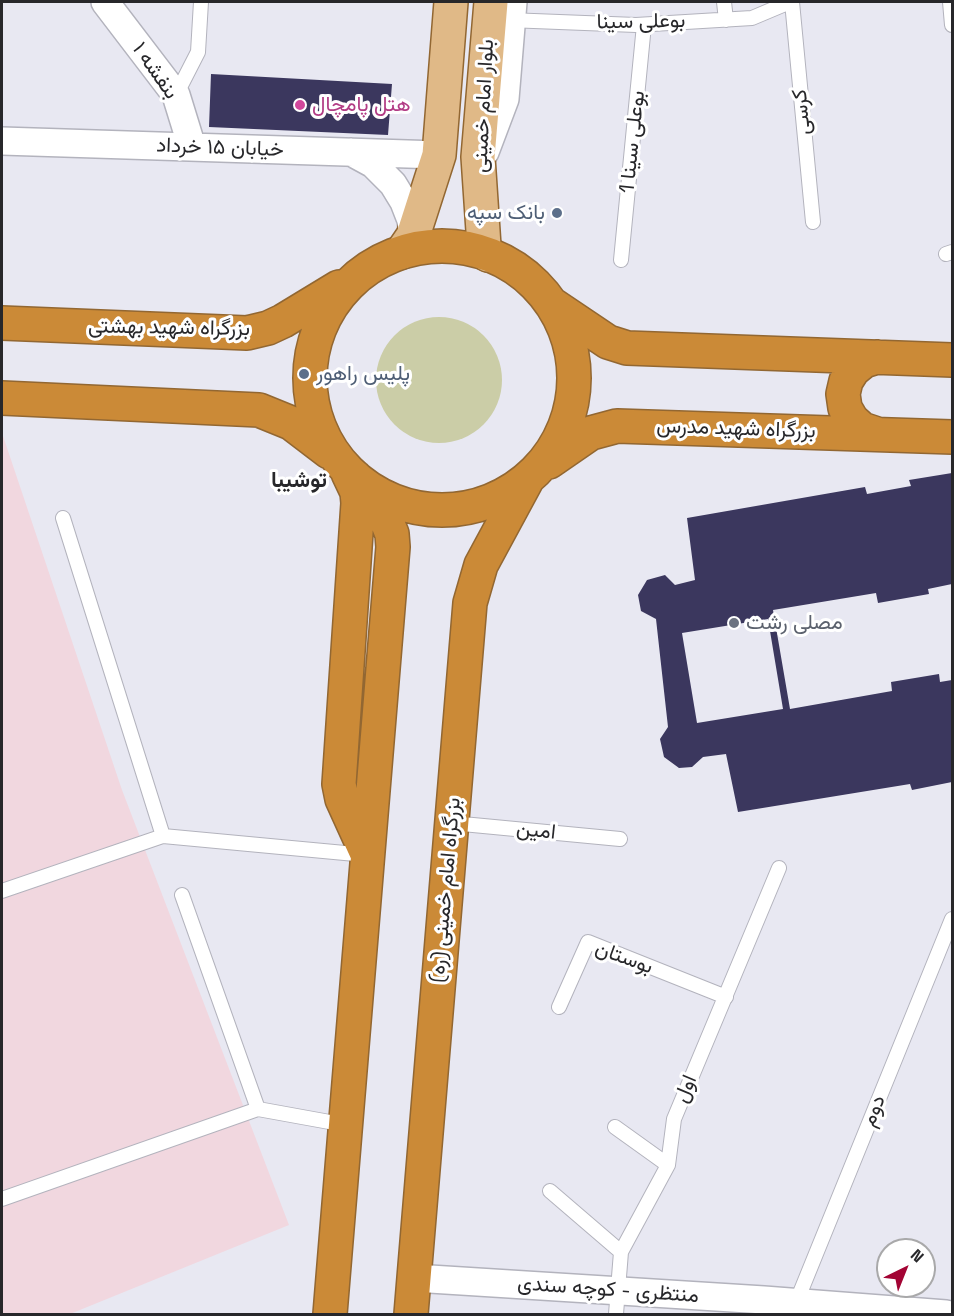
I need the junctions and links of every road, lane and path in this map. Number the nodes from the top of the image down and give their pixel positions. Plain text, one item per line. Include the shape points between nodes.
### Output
1 (105, 2) edge
2 (201, 2) edge
3 (452, 2) edge
4 (724, 2) edge
5 (791, 2) edge
6 (950, 2) edge
7 (501, 11) edge
8 (726, 20) junction
9 (644, 25) junction
10 (952, 25) edge
11 (176, 95) junction
12 (2, 141) edge
13 (192, 147) junction
14 (350, 152) junction
15 (439, 155) junction
16 (813, 222) dead end
17 (407, 244) junction
18 (486, 251) junction
19 (621, 260) dead end
20 (359, 275) junction
21 (549, 303) junction
22 (2, 323) edge
23 (877, 357) junction
24 (952, 360) edge
25 (2, 398) edge
26 (877, 434) junction
27 (952, 437) edge
28 (348, 470) junction
29 (531, 476) junction
30 (63, 518) dead end
31 (452, 823) junction
32 (163, 836) junction
33 (620, 839) dead end
34 (368, 855) junction
35 (779, 868) dead end
36 (2, 891) edge
37 (182, 895) dead end
38 (952, 919) edge
39 (726, 997) junction
40 (560, 1007) dead end
41 (258, 1109) junction
42 (346, 1125) junction
43 (615, 1127) dead end
44 (668, 1166) junction
45 (550, 1191) dead end
46 (2, 1199) edge
47 (621, 1252) junction
48 (414, 1278) junction
49 (617, 1303) edge
50 (794, 1309) edge
51 (899, 1313) edge
52 (330, 1314) edge
53 (411, 1314) edge
54 (946, 1314) edge

1 - 11 street, بنفشه ۱
2 - 11 lane via 198,52
3 - 15 main road, بلوار امام خمینی
4 - 8 lane
5 - 8 lane, بوعلی سینا via 752,18
5 - 16 lane, کرسی
6 - 10 lane
7 - 9 lane, بوعلی سینا
7 - 18 main road, بلوار امام خمینی via 479,167
8 - 9 lane, بوعلی سینا
9 - 19 lane, بوعلی سینا 1
11 - 13 street, بنفشه ۱
12 - 13 street, خیابان ۱۵ خرداد
13 - 14 street, خیابان ۱۵ خرداد
14 - 15 street, خیابان ۱۵ خرداد
14 - 17 street via 373,164 393,184 411,220
15 - 17 main road, بلوار امام خمینی
17 - 18 highway
17 - 20 highway
18 - 21 highway via 521,273
20 - 22 highway, بزرگراه شهید بهشتی via 283,321 248,333
20 - 28 highway via 341,292 324,318 310,366 317,421 328,444
21 - 23 highway via 608,342 627,348
21 - 29 highway via 568,340 573,390 562,432
23 - 24 highway
23 - 26 highway via 853,370 843,394 852,420
25 - 28 highway via 259,410 298,427
26 - 27 highway, بزرگراه شهید مدرس
26 - 29 highway, بزرگراه شهید مدرس via 617,426 591,433
28 - 29 highway, بزرگراه شهید مدرس via 376,492 398,502 441,510 485,503 508,493
28 - 34 highway via 358,503 339,784
29 - 31 highway, بزرگراه امام خمینی (ره) via 481,565 472,594
30 - 32 lane
31 - 33 lane, امین
31 - 48 highway, بزرگراه امام خمینی (ره)
32 - 34 lane
32 - 36 lane
34 - 42 highway
35 - 39 lane, اول
37 - 41 lane
38 - 50 lane, دوم
39 - 40 lane, بوستان via 588,942
39 - 44 lane, اول via 674,1119
41 - 42 lane
41 - 46 lane
42 - 52 highway
43 - 44 lane
44 - 47 lane, اول
45 - 47 lane
47 - 49 lane, اول
48 - 49 street, منتظری - کوچه سندی
48 - 53 highway, بزرگراه امام خمینی (ره)
49 - 50 street, منتظری - کوچه سندی
50 - 51 street, منتظری - کوچه سندی
51 - 54 street, منتظری - کوچه سندی

